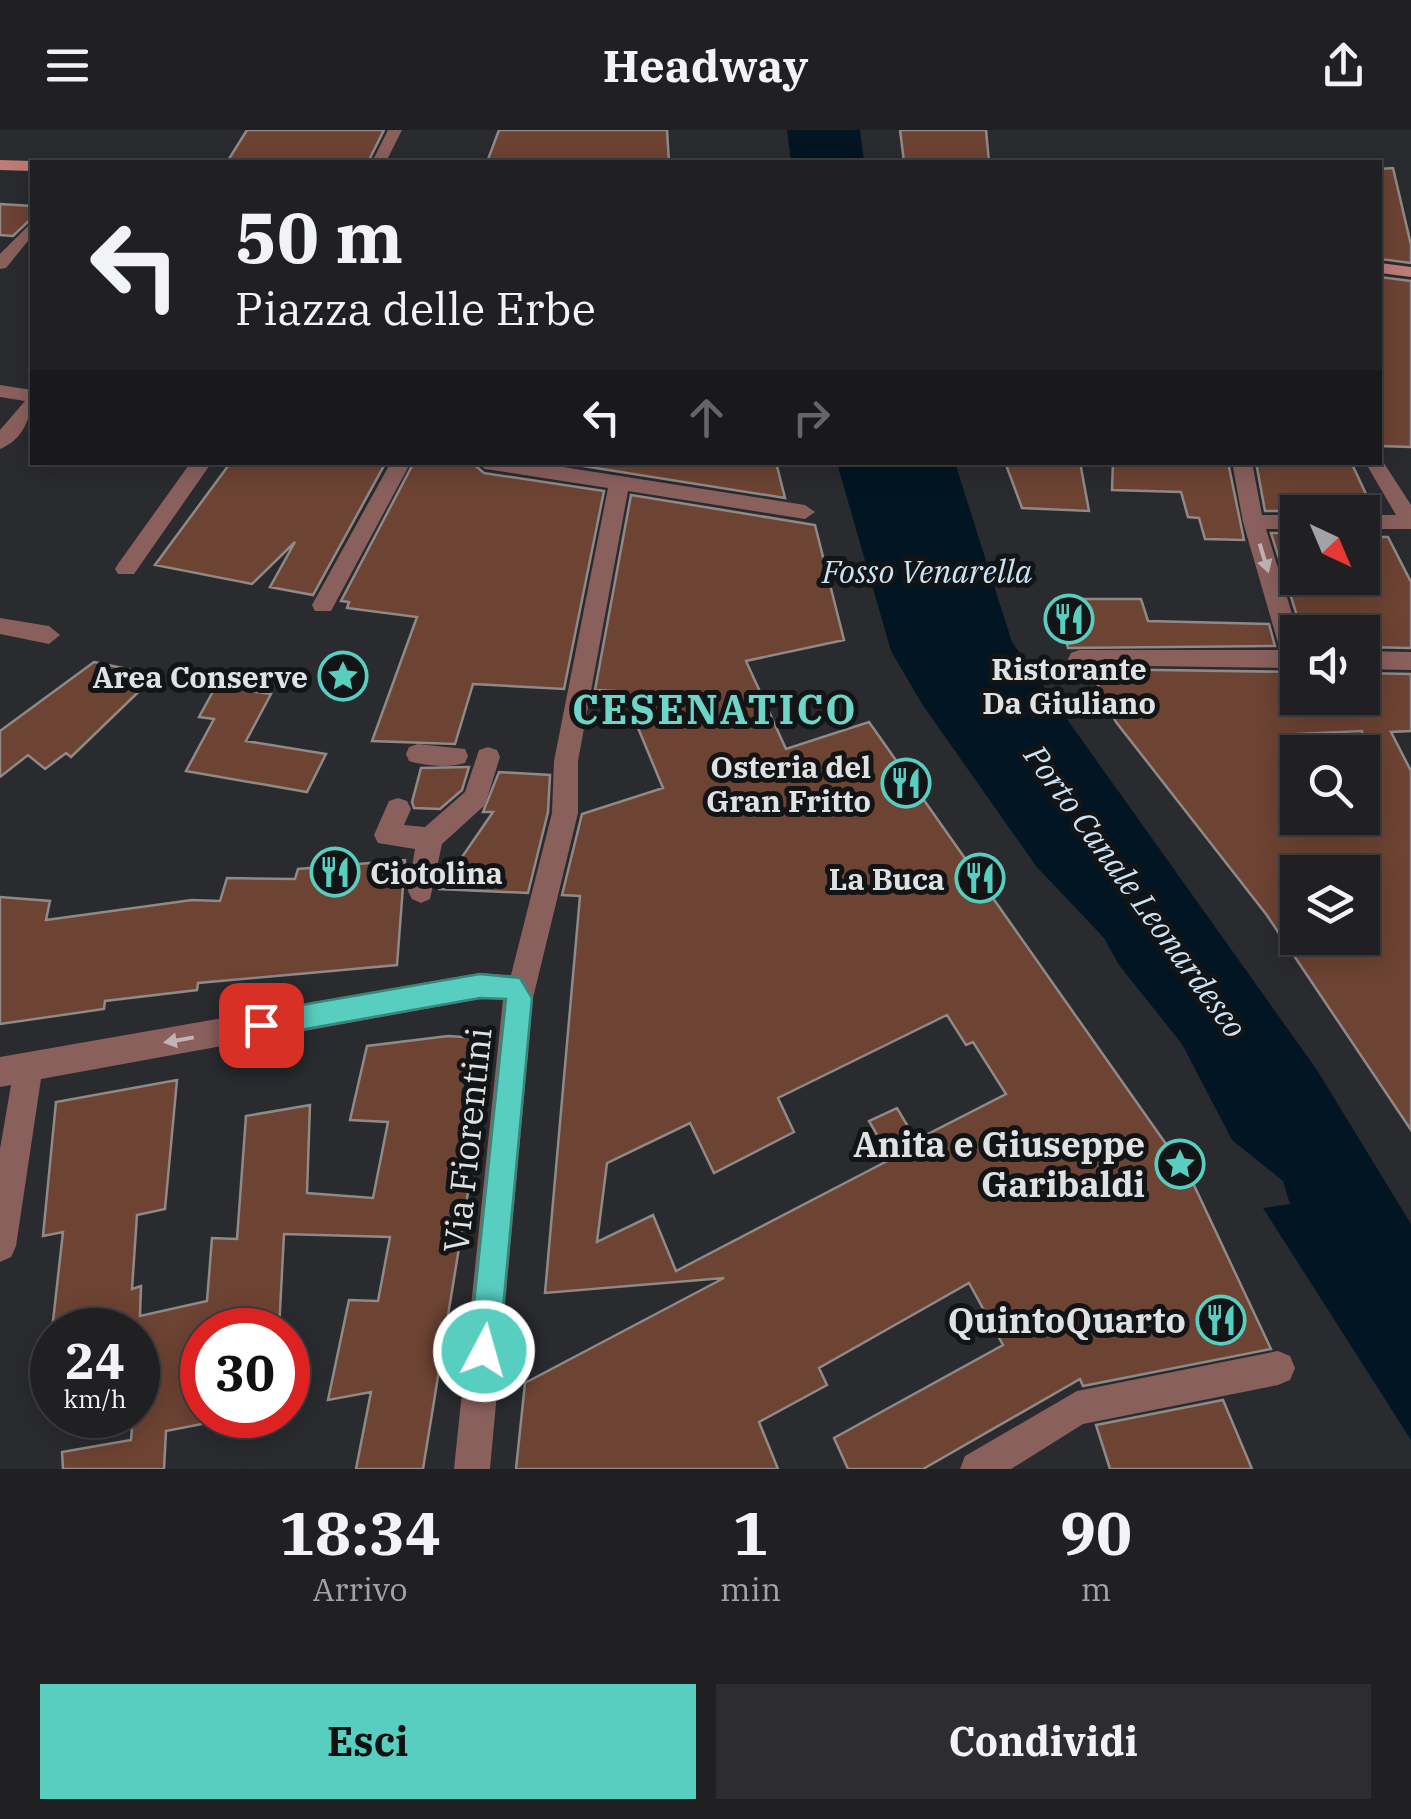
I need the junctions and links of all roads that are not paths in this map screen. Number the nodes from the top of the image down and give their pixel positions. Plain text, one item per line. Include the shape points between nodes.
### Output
1 (394, 130) edge
2 (379, 160) edge
3 (0, 165) edge
4 (30, 166) edge
5 (30, 230) edge
6 (0, 264) edge
7 (1382, 268) edge
8 (1411, 272) edge
9 (0, 391) edge
10 (30, 396) edge
11 (30, 407) edge
12 (0, 443) edge
13 (200, 465) edge
14 (399, 465) edge
15 (503, 465) edge
16 (1243, 465) edge
17 (1377, 465) edge
18 (620, 484) junction
19 (805, 512) dead end
20 (1253, 522) junction
21 (1280, 522) edge
22 (1380, 522) edge
23 (1411, 522) edge
24 (126, 569) dead end
25 (323, 605) dead end
26 (1282, 615) edge
27 (0, 626) edge
28 (49, 635) dead end
29 (1080, 659) dead end
30 (1280, 659) edge
31 (1380, 660) edge
32 (1411, 661) edge
33 (418, 754) dead end
34 (456, 756) dead end
35 (488, 757) dead end
36 (398, 809) dead end
37 (430, 839) junction
38 (421, 891) dead end
39 (515, 992) junction
40 (14, 1070) edge
41 (0, 1246) edge
42 (1278, 1368) dead end
43 (472, 1469) edge
44 (978, 1469) edge

1 - 2 street
3 - 4 street
5 - 6 street
7 - 8 street
9 - 10 street
11 - 12 street
13 - 24 street
14 - 25 street
15 - 18 street
16 - 20 street
17 - 23 street
18 - 19 street
18 - 39 street, Via Fiorentini via 566,761 565,814
20 - 21 street
20 -> 26 street
22 - 23 street
27 - 28 street
29 - 30 street
31 - 32 street
33 - 34 street
35 - 37 street via 476,798
36 - 37 street via 388,835
37 - 38 street
39 -> 40 street via 480,986
39 - 43 street, Via Fiorentini
40 - 41 street
42 - 44 street via 1077,1408

